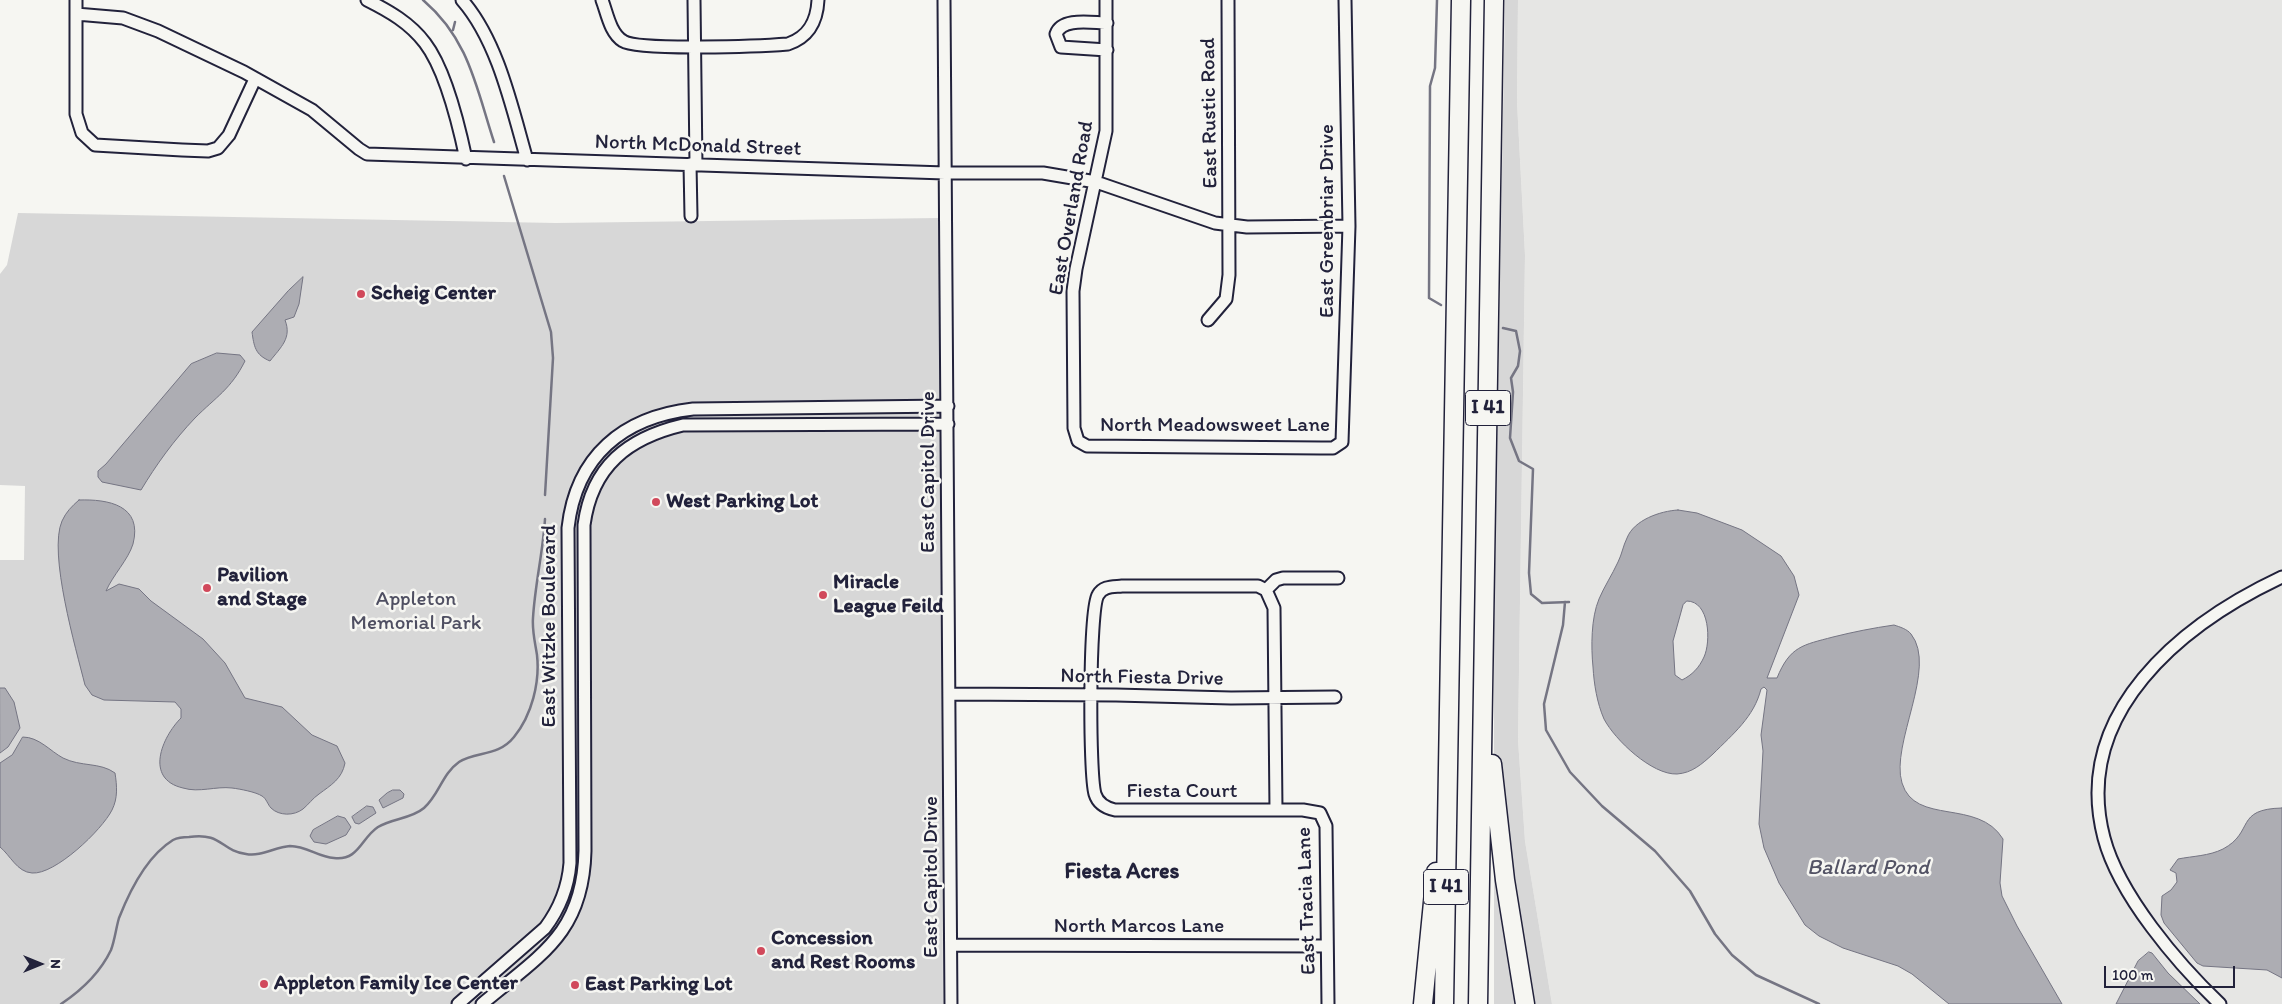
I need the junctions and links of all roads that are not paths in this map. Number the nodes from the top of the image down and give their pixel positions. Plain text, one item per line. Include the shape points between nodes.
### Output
1 (76, 0) edge
2 (367, 0) edge
3 (462, 0) edge
4 (602, 0) edge
5 (694, 0) edge
6 (818, 0) edge
7 (944, 0) edge
8 (1106, 0) edge
9 (1228, 0) edge
10 (1345, 0) edge
11 (1461, 0) edge
12 (1494, 0) edge
13 (76, 14) junction
14 (1107, 23) junction
15 (694, 46) junction
16 (1107, 50) junction
17 (255, 79) junction
18 (466, 159) junction
19 (527, 160) junction
20 (693, 165) junction
21 (945, 174) junction
22 (1096, 182) junction
23 (691, 216) dead end
24 (1229, 225) junction
25 (1349, 226) junction
26 (1208, 320) dead end
27 (948, 406) junction
28 (948, 424) junction
29 (1342, 442) joint
30 (1087, 446) joint
31 (2282, 577) edge
32 (1338, 578) dead end
33 (1266, 590) junction
34 (1484, 661) junction
35 (949, 694) junction
36 (1091, 695) junction
37 (1335, 697) dead end
38 (1276, 698) junction
39 (1448, 770) junction
40 (1276, 810) junction
41 (951, 945) junction
42 (1327, 946) junction
43 (458, 1004) edge
44 (482, 1004) edge
45 (952, 1004) edge
46 (1328, 1004) edge
47 (1423, 1004) edge
48 (1444, 1004) edge
49 (1478, 1004) edge
50 (1524, 1004) edge
51 (2220, 1004) edge

1 - 13 street
2 - 18 street via 404,22 426,43 442,77
3 - 19 street via 478,22 494,56
4 - 15 street via 616,35 623,42
5 - 15 street
6 - 15 street via 811,28 796,41 774,45
7 - 21 street, East Capitol Drive
8 - 14 street, East Overland Road
9 - 24 street, East Rustic Road
10 - 25 street, East Greenbriar Drive
11 - 39 highway, I 41
12 - 34 highway, I 41
13 - 17 street, North McDonald Street via 110,15 137,21
13 - 17 street via 76,114 82,133 95,145 208,151 218,148 229,135
14 - 16 street, East Overland Road
14 - 16 street via 1068,24 1060,26 1056,34 1061,47
15 - 20 street
16 - 22 street, East Overland Road via 1107,120
17 - 18 street, North McDonald Street via 312,110 367,154
18 - 19 street, North McDonald Street
19 - 20 street, North McDonald Street
20 - 21 street, North McDonald Street
20 - 23 street
21 - 22 street, North McDonald Street via 1043,173
21 - 27 street, East Capitol Drive
22 - 24 street, North McDonald Street via 1193,217
22 - 30 street, East Overland Road via 1076,268 1074,292 1074,428 1078,441
24 - 25 street, North McDonald Street via 1285,228
24 - 26 street, East Rustic Road via 1226,299
25 - 29 street, East Greenbriar Drive
27 - 28 street, East Capitol Drive
27 - 43 street, East Witzke Boulevard via 693,408 667,412 636,423 600,451 578,486 568,528 570,863 566,888 545,928
28 - 35 street, East Capitol Drive
28 - 44 street, East Witzke Boulevard via 683,425 644,437 606,467 588,502 584,525 585,851 582,886 571,918 561,933
29 - 30 street, North Meadowsweet Lane via 1333,448
31 - 51 street via 2234,601 2186,635 2162,657 2123,707 2113,726 2103,759 2100,817 2116,869 2176,958
32 - 33 street via 1283,578
33 - 36 street, Fiesta Court via 1258,586 1104,588 1093,606
33 - 38 street via 1274,608
34 - 49 highway, I 41
34 - 50 highway via 1491,690 1492,772 1499,838
35 - 36 street, North Fiesta Drive
35 - 41 street, East Capitol Drive
36 - 38 street, North Fiesta Drive
36 - 40 street, Fiesta Court via 1093,783 1096,797 1102,804 1115,810
37 - 38 street, North Fiesta Drive
38 - 40 street
39 - 47 highway via 1440,814
39 - 48 highway, I 41
40 - 42 street, East Tracia Lane via 1315,811 1325,819
41 - 42 street, North Marcos Lane
41 - 45 street, East Capitol Drive
42 - 46 street, East Tracia Lane

